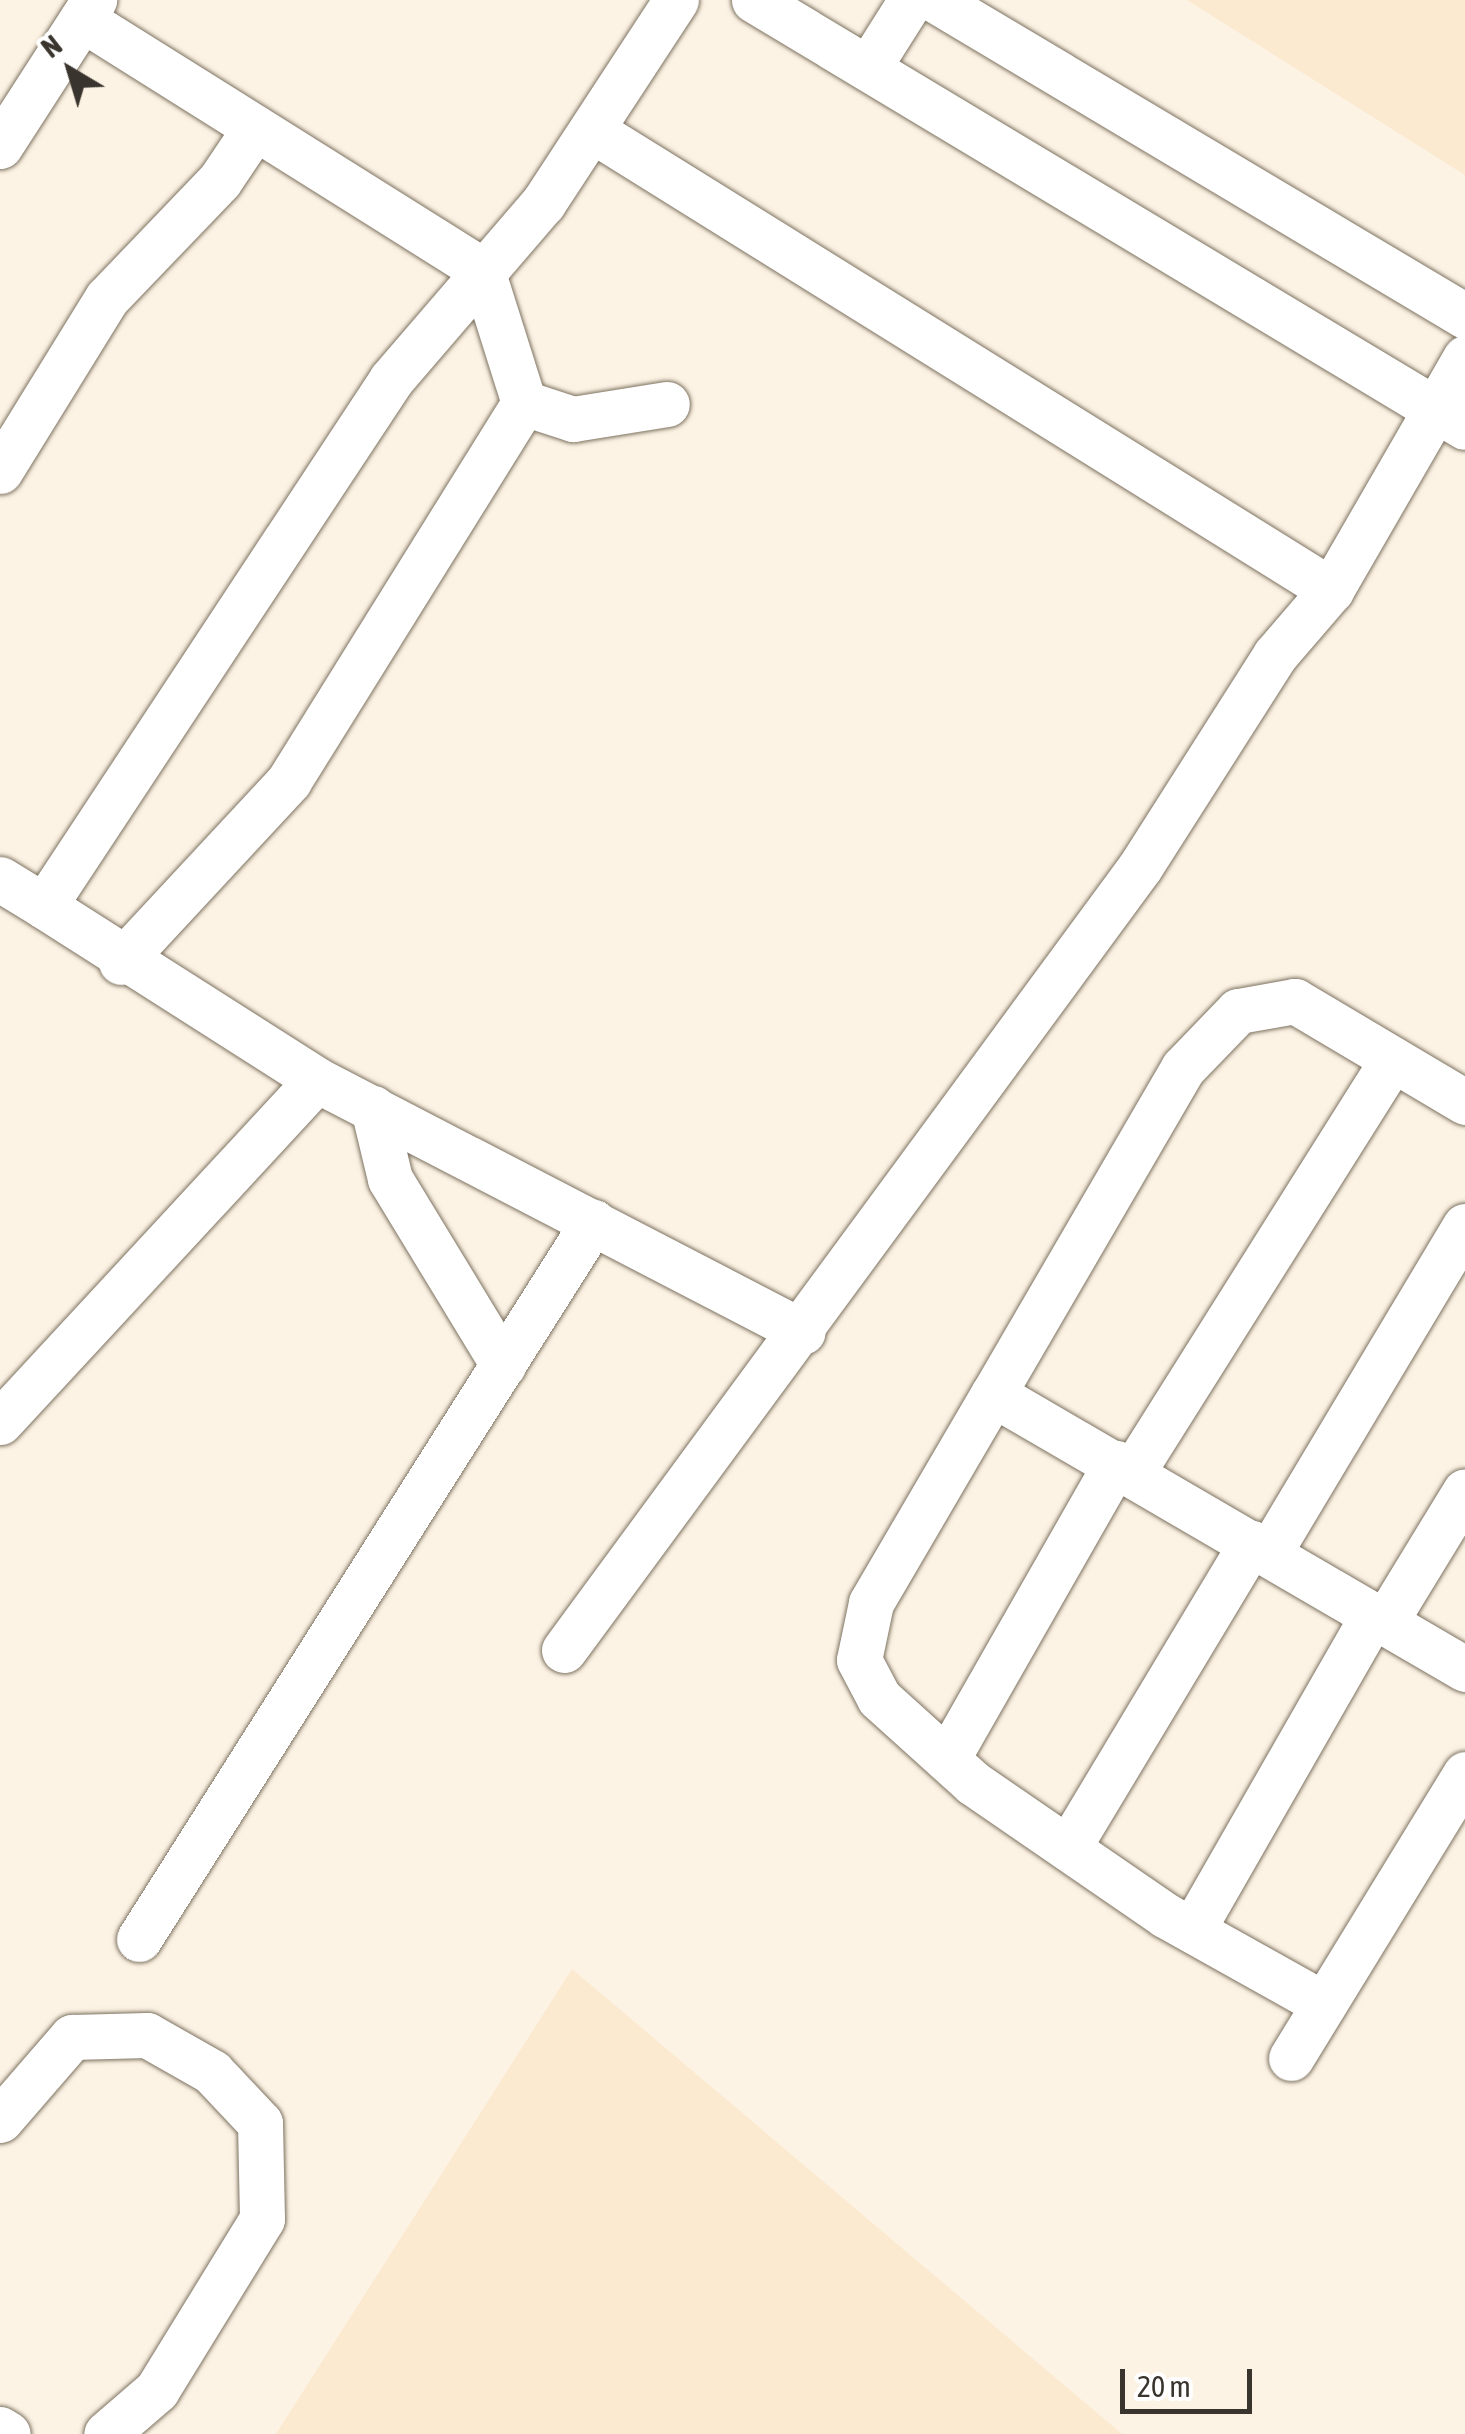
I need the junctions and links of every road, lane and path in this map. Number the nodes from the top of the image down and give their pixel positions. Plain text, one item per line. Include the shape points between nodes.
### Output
1 (676, 0) edge
2 (754, 0) edge
3 (911, 0) edge
4 (935, 0) edge
5 (88, 10) edge
6 (868, 68) junction
7 (255, 128) junction
8 (595, 132) junction
9 (0, 146) edge
10 (482, 270) junction
11 (1465, 316) edge
12 (1465, 358) edge
13 (524, 403) junction
14 (667, 404) dead end
15 (1449, 418) edge
16 (0, 471) edge
17 (1330, 590) junction
18 (0, 879) edge
19 (44, 906) junction
20 (122, 962) junction
21 (1393, 1059) junction
22 (317, 1080) junction
23 (1465, 1102) edge
24 (373, 1108) junction
25 (593, 1222) junction
26 (1465, 1226) edge
27 (803, 1332) junction
28 (503, 1365) junction
29 (993, 1394) junction
30 (0, 1422) edge
31 (1124, 1468) junction
32 (1465, 1490) edge
33 (1260, 1548) junction
34 (1379, 1618) junction
35 (564, 1650) dead end
36 (1465, 1669) edge
37 (946, 1759) junction
38 (1465, 1774) edge
39 (1068, 1848) junction
40 (1193, 1930) junction
41 (139, 1938) dead end
42 (1324, 2004) junction
43 (1291, 2058) dead end
44 (0, 2120) edge
45 (0, 2429) edge
46 (8, 2434) edge
47 (106, 2434) edge

1 - 8 street
2 - 6 street
3 - 6 street
4 - 11 street
5 - 7 street
5 - 9 street
6 - 15 street
7 - 10 street
7 - 16 street via 220,180 107,298
8 - 10 street
8 - 17 street
10 - 13 street
10 - 19 street via 390,380
12 - 15 street
13 - 14 street via 573,419
13 - 20 street via 290,781
15 - 17 street
17 - 27 street via 1274,655 1140,868
18 - 19 street
19 - 20 street
20 - 22 street
21 - 23 street
21 - 29 street via 1295,1001 1238,1011 1183,1068
21 - 31 street
22 - 24 street
22 - 30 street
24 - 25 street
24 - 28 street via 390,1179
25 - 27 street
25 - 28 street
26 - 33 street
27 - 35 street
28 - 41 street
29 - 31 street
29 - 37 street via 870,1603 858,1660 879,1698
31 - 33 street
31 - 37 street
32 - 34 street
33 - 34 street
33 - 39 street
34 - 36 street
34 - 40 street
37 - 39 street
38 - 42 street
39 - 40 street
40 - 42 street
42 - 43 street
44 - 47 street via 72,2037 147,2035 212,2072 260,2123 262,2219 157,2390
45 - 46 street

